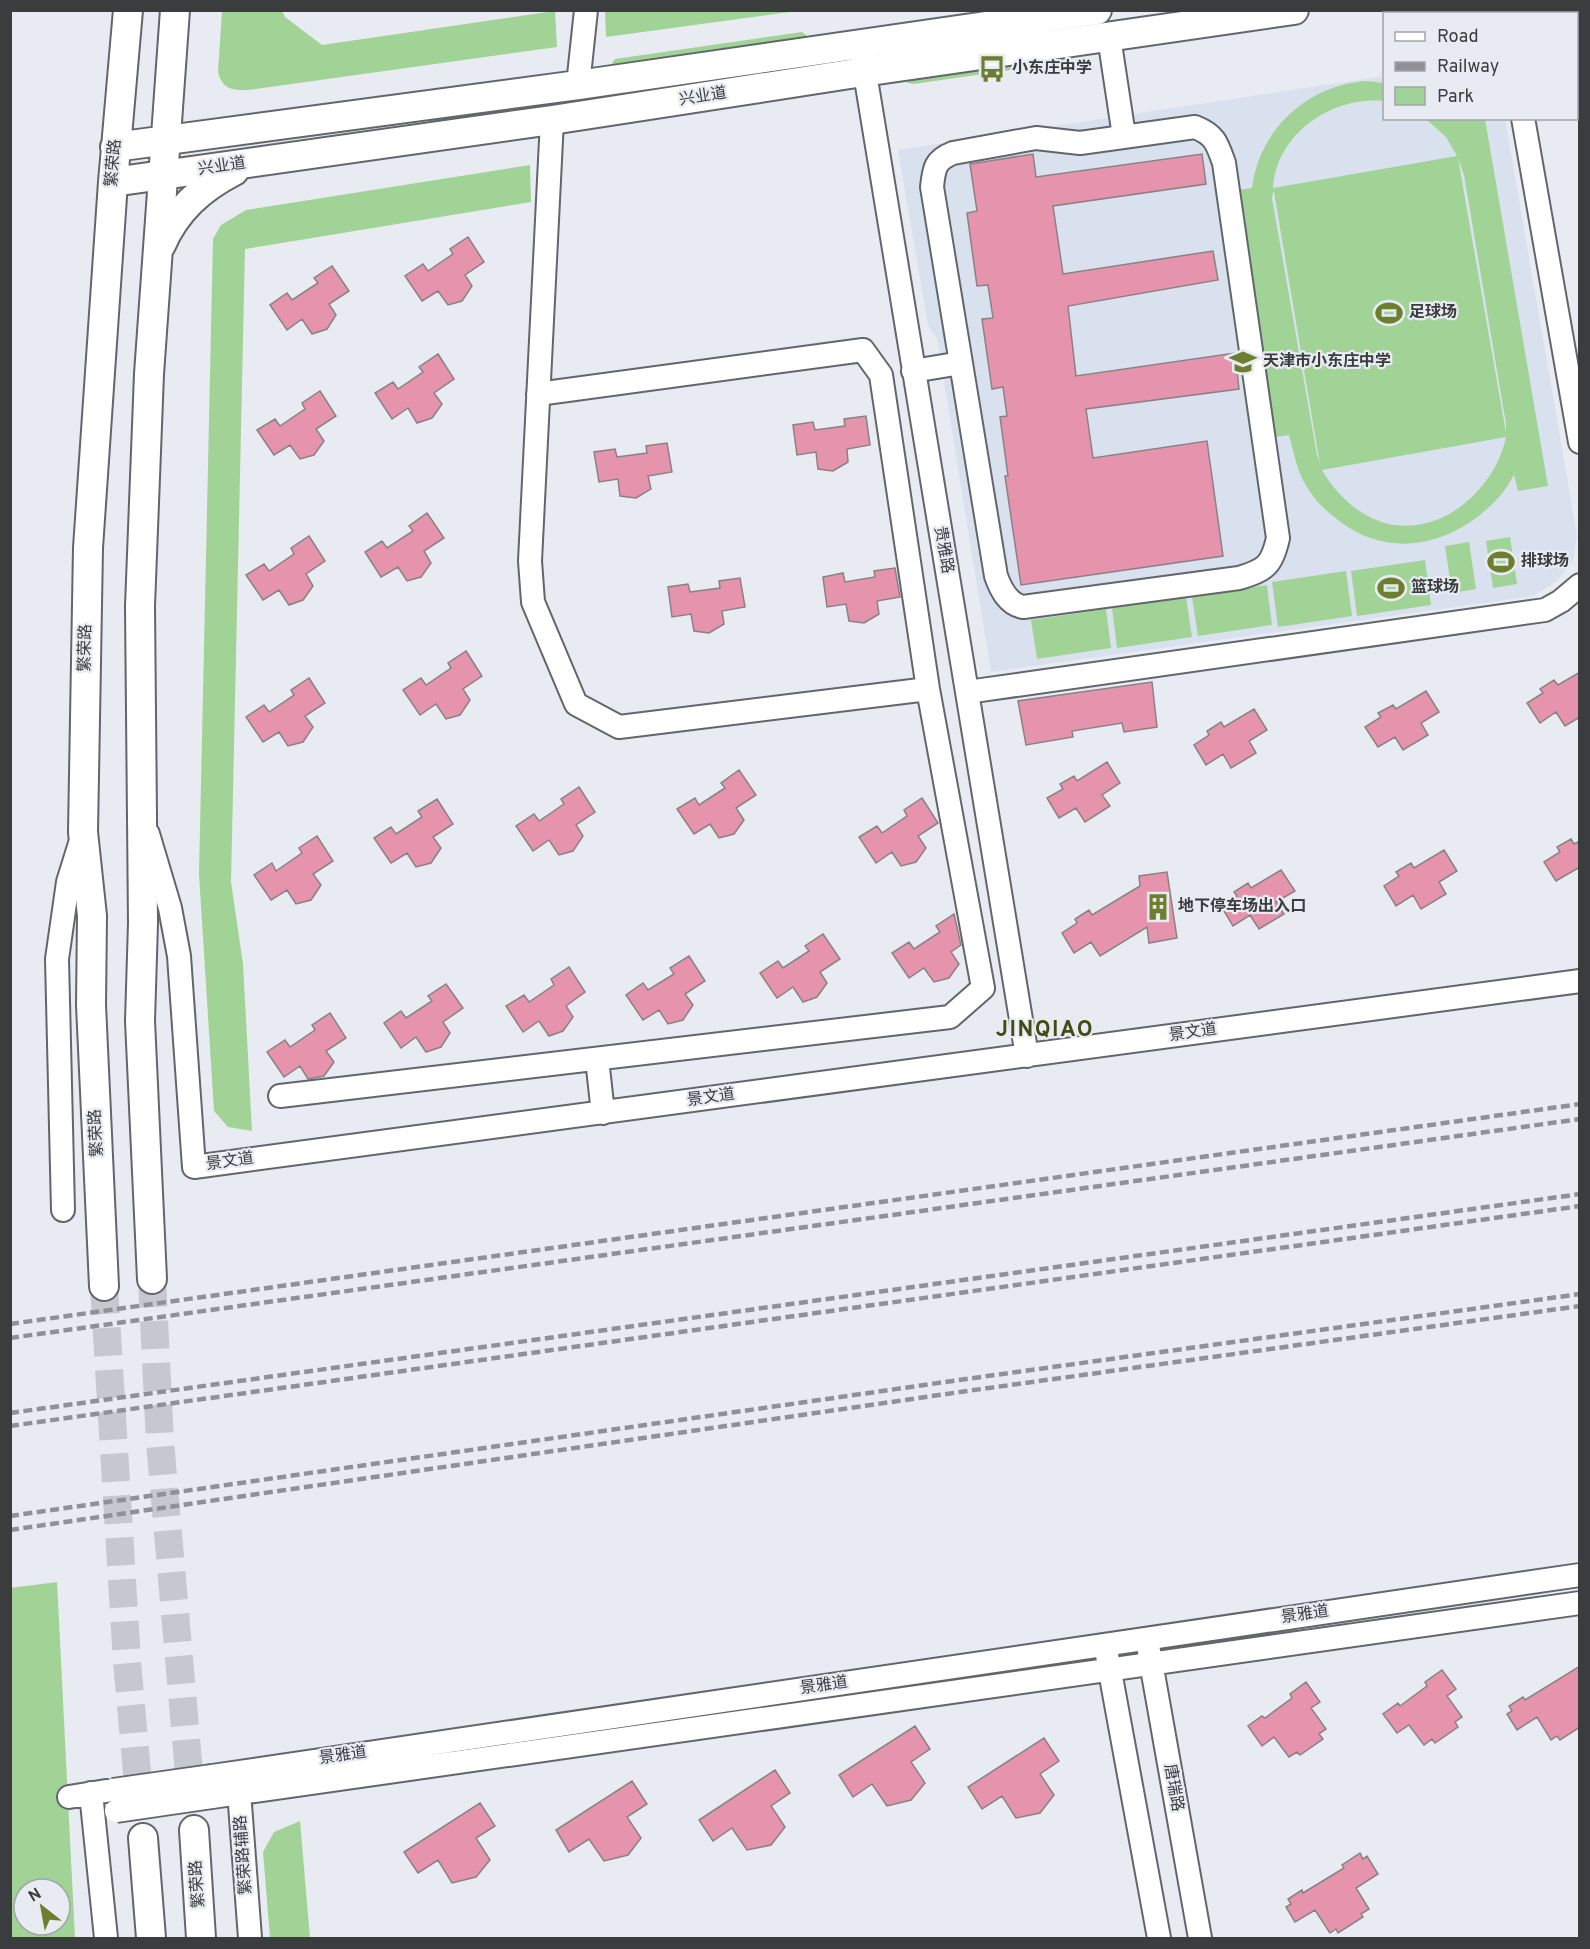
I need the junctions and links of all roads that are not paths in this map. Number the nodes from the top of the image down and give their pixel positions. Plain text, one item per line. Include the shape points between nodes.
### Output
1 (128, 10) edge
2 (175, 10) edge
3 (586, 10) edge
4 (1097, 10) edge
5 (1294, 10) edge
6 (1109, 37) junction
7 (862, 58) junction
8 (578, 85) junction
9 (552, 120) junction
10 (1523, 120) edge
11 (1124, 136) junction
12 (115, 147) junction
13 (253, 162) junction
14 (161, 164) junction
15 (113, 182) junction
16 (109, 240) junction
17 (158, 252) junction
18 (961, 363) junction
19 (913, 370) junction
20 (538, 394) junction
21 (1580, 442) edge
22 (1580, 585) edge
23 (928, 689) junction
24 (967, 692) junction
25 (143, 818) junction
26 (83, 832) junction
27 (1580, 981) edge
28 (1027, 1056) junction
29 (597, 1059) junction
30 (280, 1096) dead end
31 (603, 1113) junction
32 (63, 1210) dead end
33 (152, 1279) tunnel mouth
34 (104, 1286) tunnel mouth
35 (1580, 1575) edge
36 (1580, 1603) edge
37 (1147, 1638) junction
38 (1105, 1645) junction
39 (1151, 1666) junction
40 (1109, 1670) junction
41 (238, 1783) junction
42 (194, 1830) tunnel mouth
43 (143, 1838) tunnel mouth
44 (106, 1938) edge
45 (151, 1938) edge
46 (201, 1938) edge
47 (250, 1938) edge
48 (1159, 1938) edge
49 (1200, 1938) edge

1 - 12 main road, 繁荣路
2 - 14 main road
3 - 8 street
4 - 7 main road, 兴业道
5 - 6 main road, 兴业道
6 - 7 main road, 兴业道
6 - 11 street
7 - 8 main road, 兴业道
7 - 9 main road, 兴业道
7 - 19 street, 贵雅路
8 - 14 main road, 兴业道 via 240,130 203,142
9 - 13 main road, 兴业道
9 - 20 street
10 - 21 street
11 - 18 street via 1080,143 1036,138 953,153 936,166 932,187
11 - 18 street via 1195,127 1208,132 1224,163 1278,538 1269,565 1239,578 1016,606 1000,588 996,576
12 - 14 main road, 兴业道
12 - 15 main road, 繁荣路
13 - 14 main road, 兴业道
13 - 17 main road via 191,199 172,223
14 - 15 main road, 兴业道
14 - 16 main road via 127,205
14 - 17 main road
15 - 16 main road, 繁荣路
16 - 26 main road, 繁荣路 via 88,548
17 - 25 main road via 140,606
18 - 19 street
19 - 24 street, 贵雅路
20 - 23 street via 863,350 881,375
20 - 23 street via 530,561 533,602 576,704 619,727
22 - 24 street via 1545,610
23 - 29 street via 983,988 950,1017
24 - 28 street, 贵雅路
25 - 31 street, 景文道 via 165,889 178,956 194,1167
25 - 33 main road via 140,1021
26 - 32 street via 68,882 57,959
26 - 34 main road, 繁荣路 via 92,916 91,1005
27 - 28 street, 景文道
28 - 31 street, 景文道
29 - 30 street
29 - 31 street
35 - 37 street, 景雅道
36 - 39 street, 景雅道
37 - 38 street, 景雅道
37 - 39 street, 唐瑞路
38 - 40 street
38 - 41 street, 景雅道
39 - 40 street, 景雅道
39 - 49 street, 唐瑞路
40 - 41 street, 景雅道
40 - 48 street
41 - 44 street, 景雅道, bridge via 93,1804
41 - 47 street, 繁荣路辅路
42 - 46 main road, 繁荣路
43 - 45 main road

